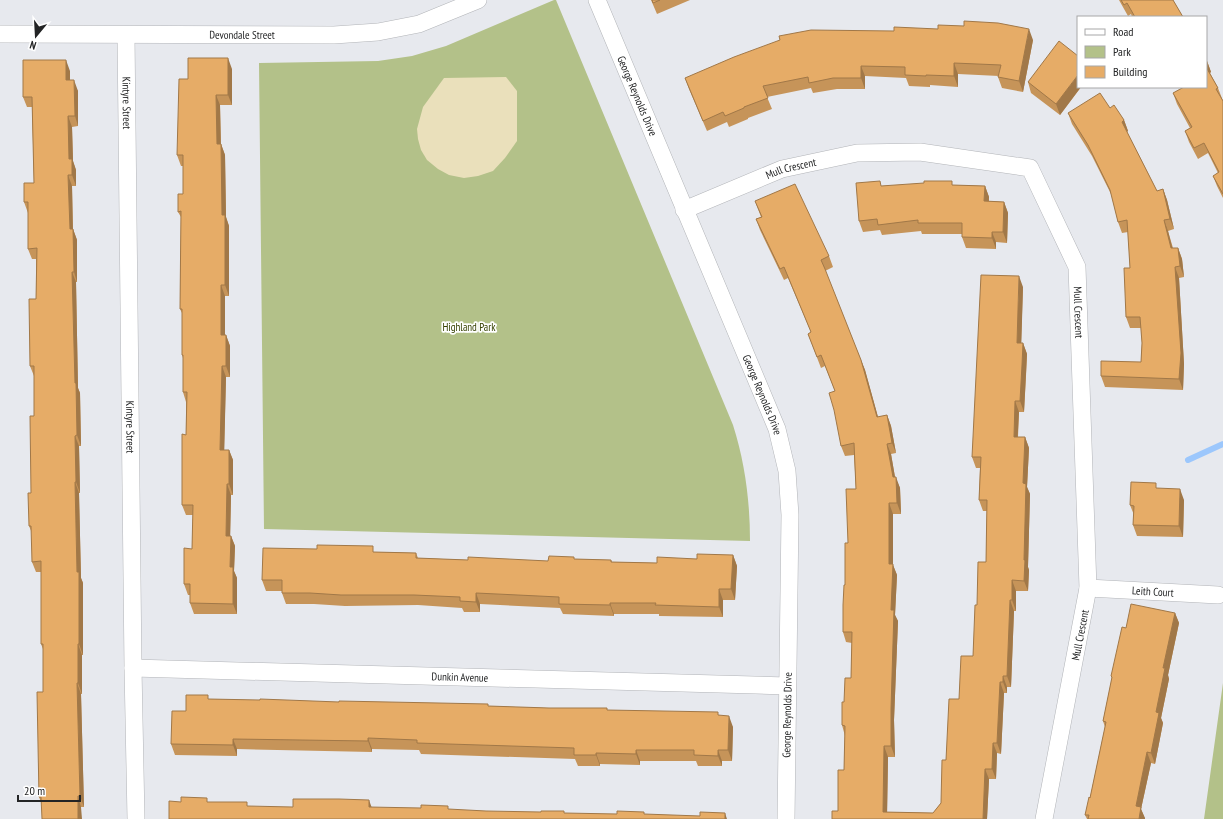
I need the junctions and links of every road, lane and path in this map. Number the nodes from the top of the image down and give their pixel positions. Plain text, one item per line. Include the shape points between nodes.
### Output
1 (478, 0) edge
2 (597, 0) edge
3 (0, 34) edge
4 (126, 35) junction
5 (684, 210) junction
6 (1088, 588) junction
7 (1218, 594) dead end
8 (132, 668) junction
9 (787, 686) junction
10 (136, 819) edge
11 (786, 819) edge
12 (1044, 819) edge

1 - 4 street, Devondale Street via 419,24 378,32 334,35
2 - 5 street, George Reynolds Drive
3 - 4 street, Devondale Street
4 - 8 street, Kintyre Street
5 - 6 street, Mull Crescent via 782,169 857,153 920,152 1030,168 1077,267
5 - 9 street, George Reynolds Drive via 777,429 787,471 790,515
6 - 7 street, Leith Court
6 - 12 street, Mull Crescent
8 - 9 street, Dunkin Avenue
8 - 10 street, Kintyre Street
9 - 11 street, George Reynolds Drive

